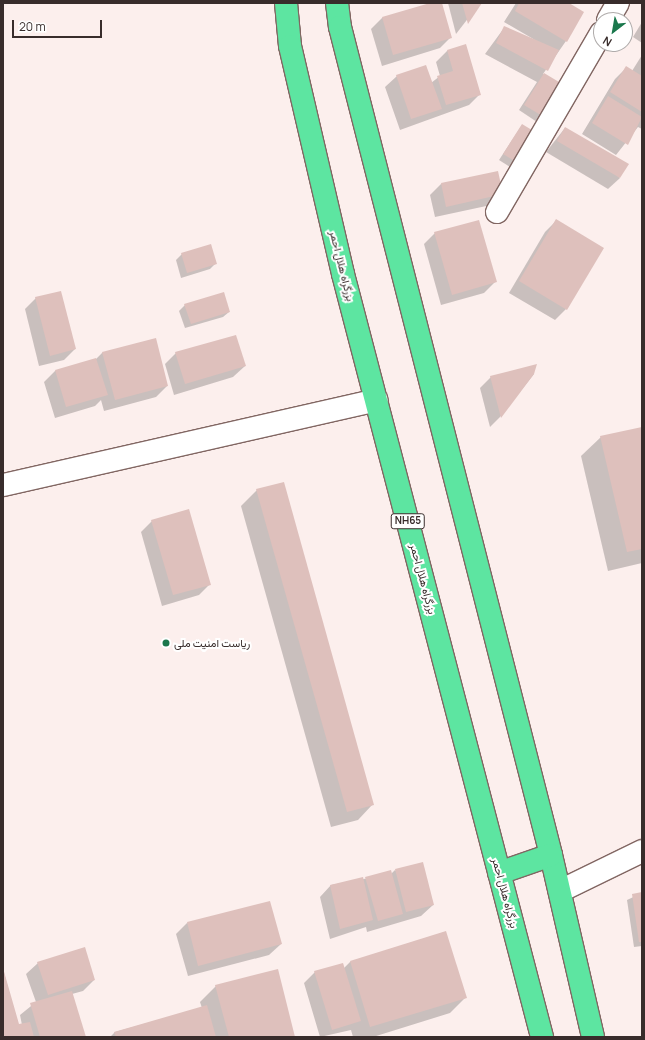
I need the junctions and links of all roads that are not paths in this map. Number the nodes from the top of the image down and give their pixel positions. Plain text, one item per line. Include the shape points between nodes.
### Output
1 (286, 3) edge
2 (337, 3) edge
3 (618, 3) edge
4 (613, 12) edge
5 (593, 47) edge
6 (497, 212) dead end
7 (376, 400) junction
8 (3, 485) edge
9 (642, 851) edge
10 (551, 855) junction
11 (499, 872) junction
12 (560, 892) junction
13 (542, 1037) edge
14 (593, 1037) edge

1 - 7 highway, بزرگراه هلال احمر / NH65 via 290,46
2 - 10 highway via 340,27
3 - 4 street
5 - 6 street
7 - 8 street
7 - 11 highway, بزرگراه هلال احمر / NH65
9 - 12 street
10 - 11 highway
10 - 12 highway
11 - 13 highway, بزرگراه هلال احمر / NH65
12 - 14 highway

